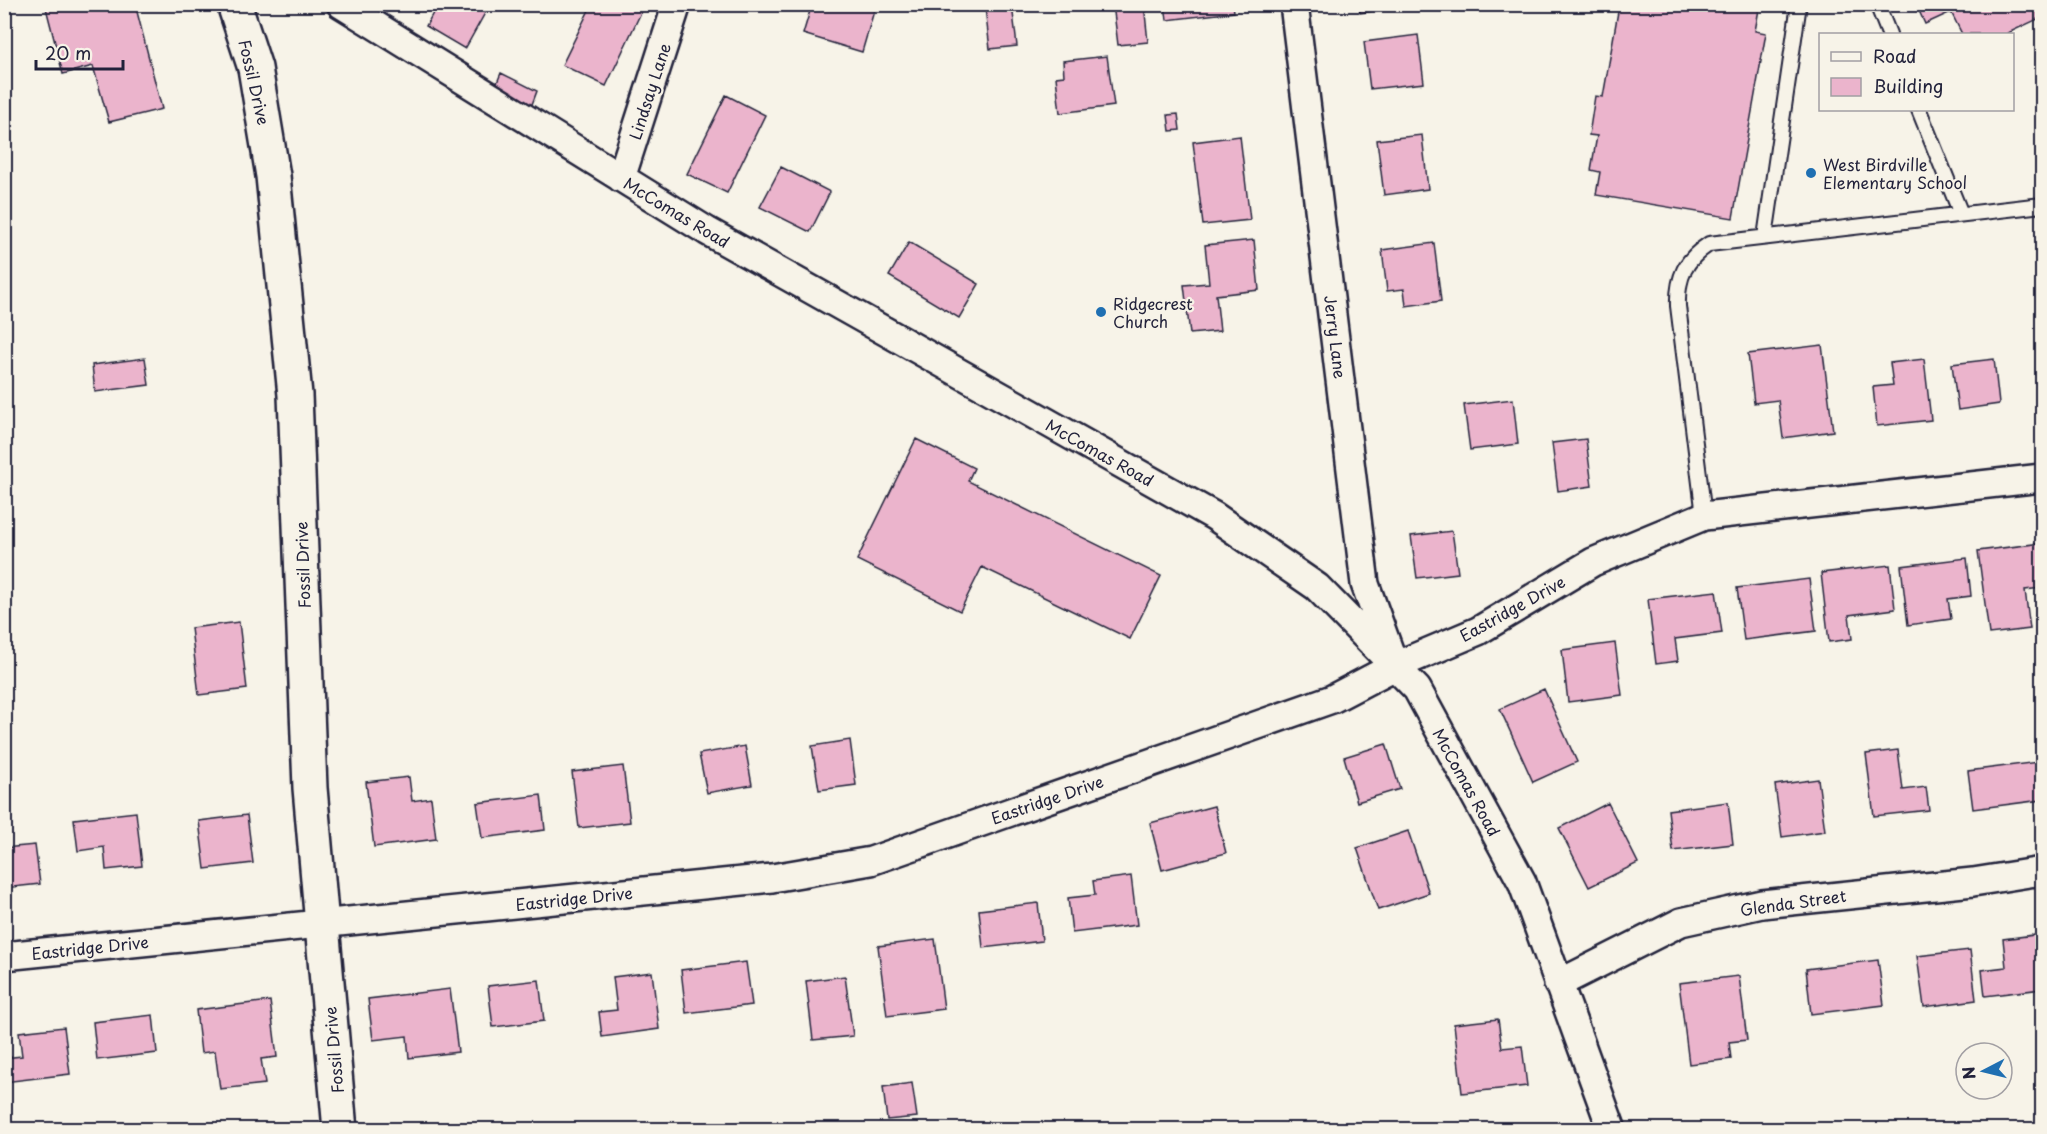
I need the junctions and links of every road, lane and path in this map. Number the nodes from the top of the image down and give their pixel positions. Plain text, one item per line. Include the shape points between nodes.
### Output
1 (234, 4) edge
2 (341, 4) edge
3 (677, 4) edge
4 (1294, 4) edge
5 (1799, 4) edge
6 (1877, 4) edge
7 (1889, 33) edge
8 (1919, 111) edge
9 (621, 178) junction
10 (2043, 205) edge
11 (1961, 214) junction
12 (1765, 237) junction
13 (2043, 478) edge
14 (1704, 516) junction
15 (1395, 666) junction
16 (2043, 871) edge
17 (322, 923) junction
18 (4, 956) edge
19 (1558, 984) junction
20 (340, 1130) edge
21 (1612, 1130) edge

1 - 17 street, Fossil Drive via 255,68 265,122 292,362 310,789
2 - 9 street, McComas Road
3 - 9 street, Lindsay Lane
4 - 15 street, Jerry Lane via 1365,584
5 - 12 lane
6 - 7 lane
8 - 11 lane
9 - 15 street, McComas Road via 707,231 1214,516 1317,587
10 - 11 lane
11 - 12 lane
12 - 14 lane via 1709,244 1694,254 1677,287
13 - 14 street, Eastridge Drive
14 - 15 street, Eastridge Drive via 1593,562 1478,631
15 - 17 street, Eastridge Drive via 1332,699 871,861 772,878
15 - 19 street, McComas Road via 1417,689 1522,882
16 - 19 street, Glenda Street via 1762,904 1681,922
17 - 18 street, Eastridge Drive
17 - 20 street, Fossil Drive
19 - 21 street, McComas Road

